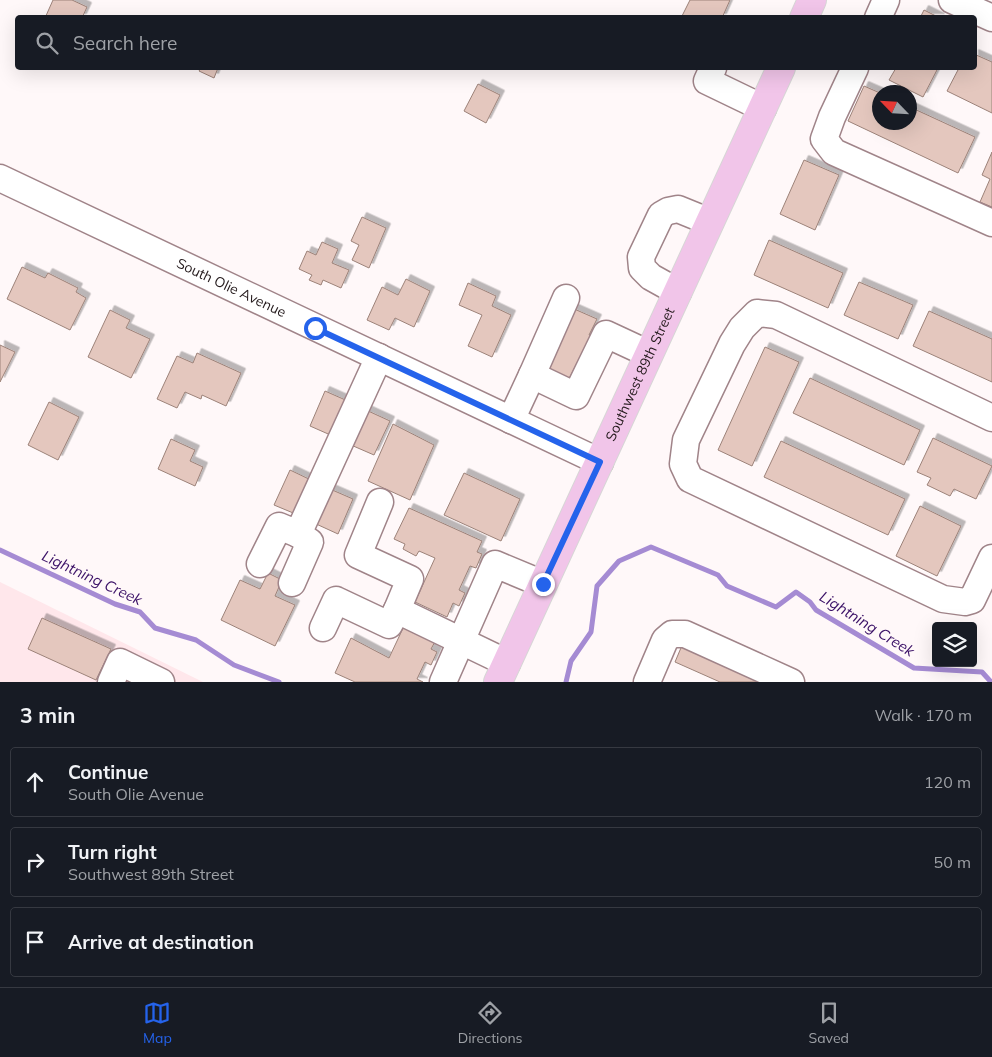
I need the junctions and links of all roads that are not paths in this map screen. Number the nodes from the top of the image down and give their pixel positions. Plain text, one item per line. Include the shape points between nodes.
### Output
1 (812, 0) edge
2 (886, 0) edge
3 (952, 0) edge
4 (805, 15) edge
5 (879, 15) edge
6 (992, 18) edge
7 (712, 70) edge
8 (780, 70) edge
9 (854, 70) edge
10 (762, 108) junction
11 (0, 178) edge
12 (710, 222) junction
13 (992, 223) edge
14 (678, 292) junction
15 (566, 298) dead end
16 (649, 354) junction
17 (379, 358) junction
18 (532, 375) junction
19 (992, 418) edge
20 (510, 420) junction
21 (600, 462) junction
22 (380, 502) dead end
23 (298, 534) junction
24 (992, 558) edge
25 (260, 564) dead end
26 (292, 583) dead end
27 (543, 584) junction
28 (396, 610) junction
29 (323, 628) dead end
30 (461, 641) junction
31 (502, 673) edge
32 (111, 682) edge
33 (161, 682) edge
34 (443, 682) edge
35 (647, 682) edge
36 (791, 682) edge

1 - 4 main road
2 - 5 street
3 - 6 street
7 - 10 street via 707,81
8 - 10 main road, Southwest 89th Street
9 - 13 street via 824,140 834,152
10 - 12 main road, Southwest 89th Street
11 - 17 street, South Olie Avenue
12 - 14 main road, Southwest 89th Street
12 - 14 street via 678,209 660,215 642,257 642,268
14 - 16 main road, Southwest 89th Street
15 - 18 street
16 - 18 street via 606,334 576,396
16 - 21 main road, Southwest 89th Street
17 - 20 street, South Olie Avenue
17 - 23 street
18 - 20 street
19 - 24 street via 776,315 757,313 732,344 686,440 683,464 690,479 943,599 972,600
20 - 21 street, South Olie Avenue
21 - 27 main road, Southwest 89th Street
22 - 28 street via 358,555 410,579
23 - 25 street via 279,526
23 - 26 street via 310,542
27 - 30 street via 495,564
27 - 31 main road, Southwest 89th Street
28 - 29 street via 390,625 336,600
28 - 30 street
30 - 31 street
30 - 34 street
32 - 33 street via 120,662
35 - 36 street via 665,640 672,634 685,634

